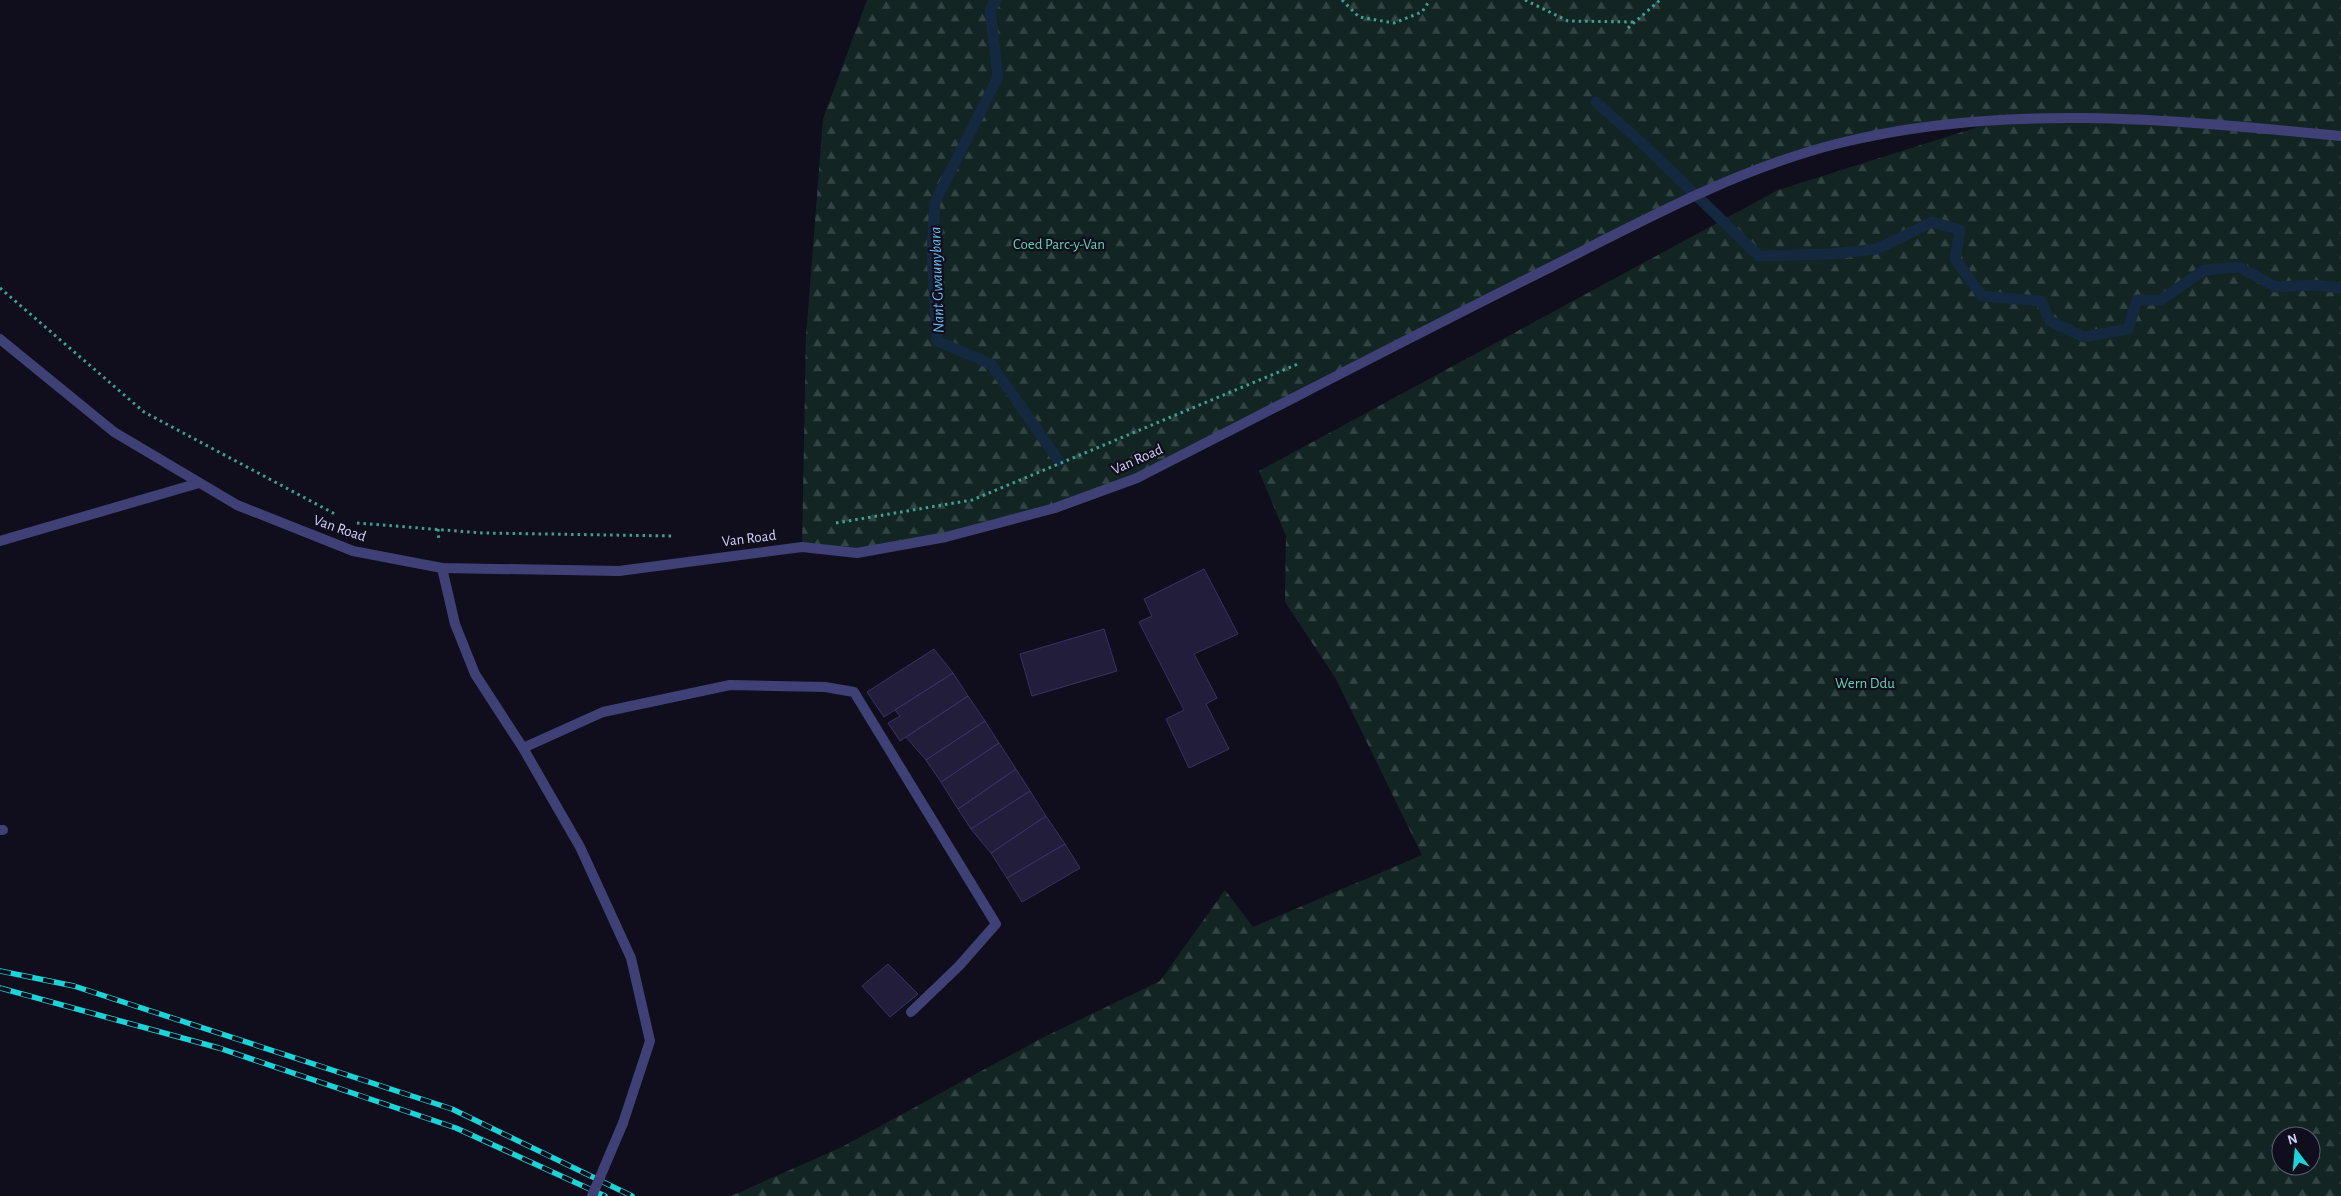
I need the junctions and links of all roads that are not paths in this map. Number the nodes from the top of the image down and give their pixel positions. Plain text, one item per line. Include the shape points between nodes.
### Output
1 (2341, 136) edge
2 (0, 339) edge
3 (199, 483) junction
4 (0, 542) edge
5 (442, 568) junction
6 (523, 748) junction
7 (911, 1012) dead end
8 (592, 1196) edge

1 - 5 street, Van Road via 2101,118 2000,120 1914,129 1840,143 1764,167 1668,208 1137,478 1055,508 946,538 857,552 802,547 619,570
2 - 3 street, Van Road via 114,432
3 - 4 street
3 - 5 street, Van Road via 237,505 353,551
5 - 6 street via 455,624 475,674
6 - 7 street via 604,712 730,684 825,686 854,692 996,924 959,966
6 - 8 street, bridge via 580,847 631,958 650,1041 623,1123

